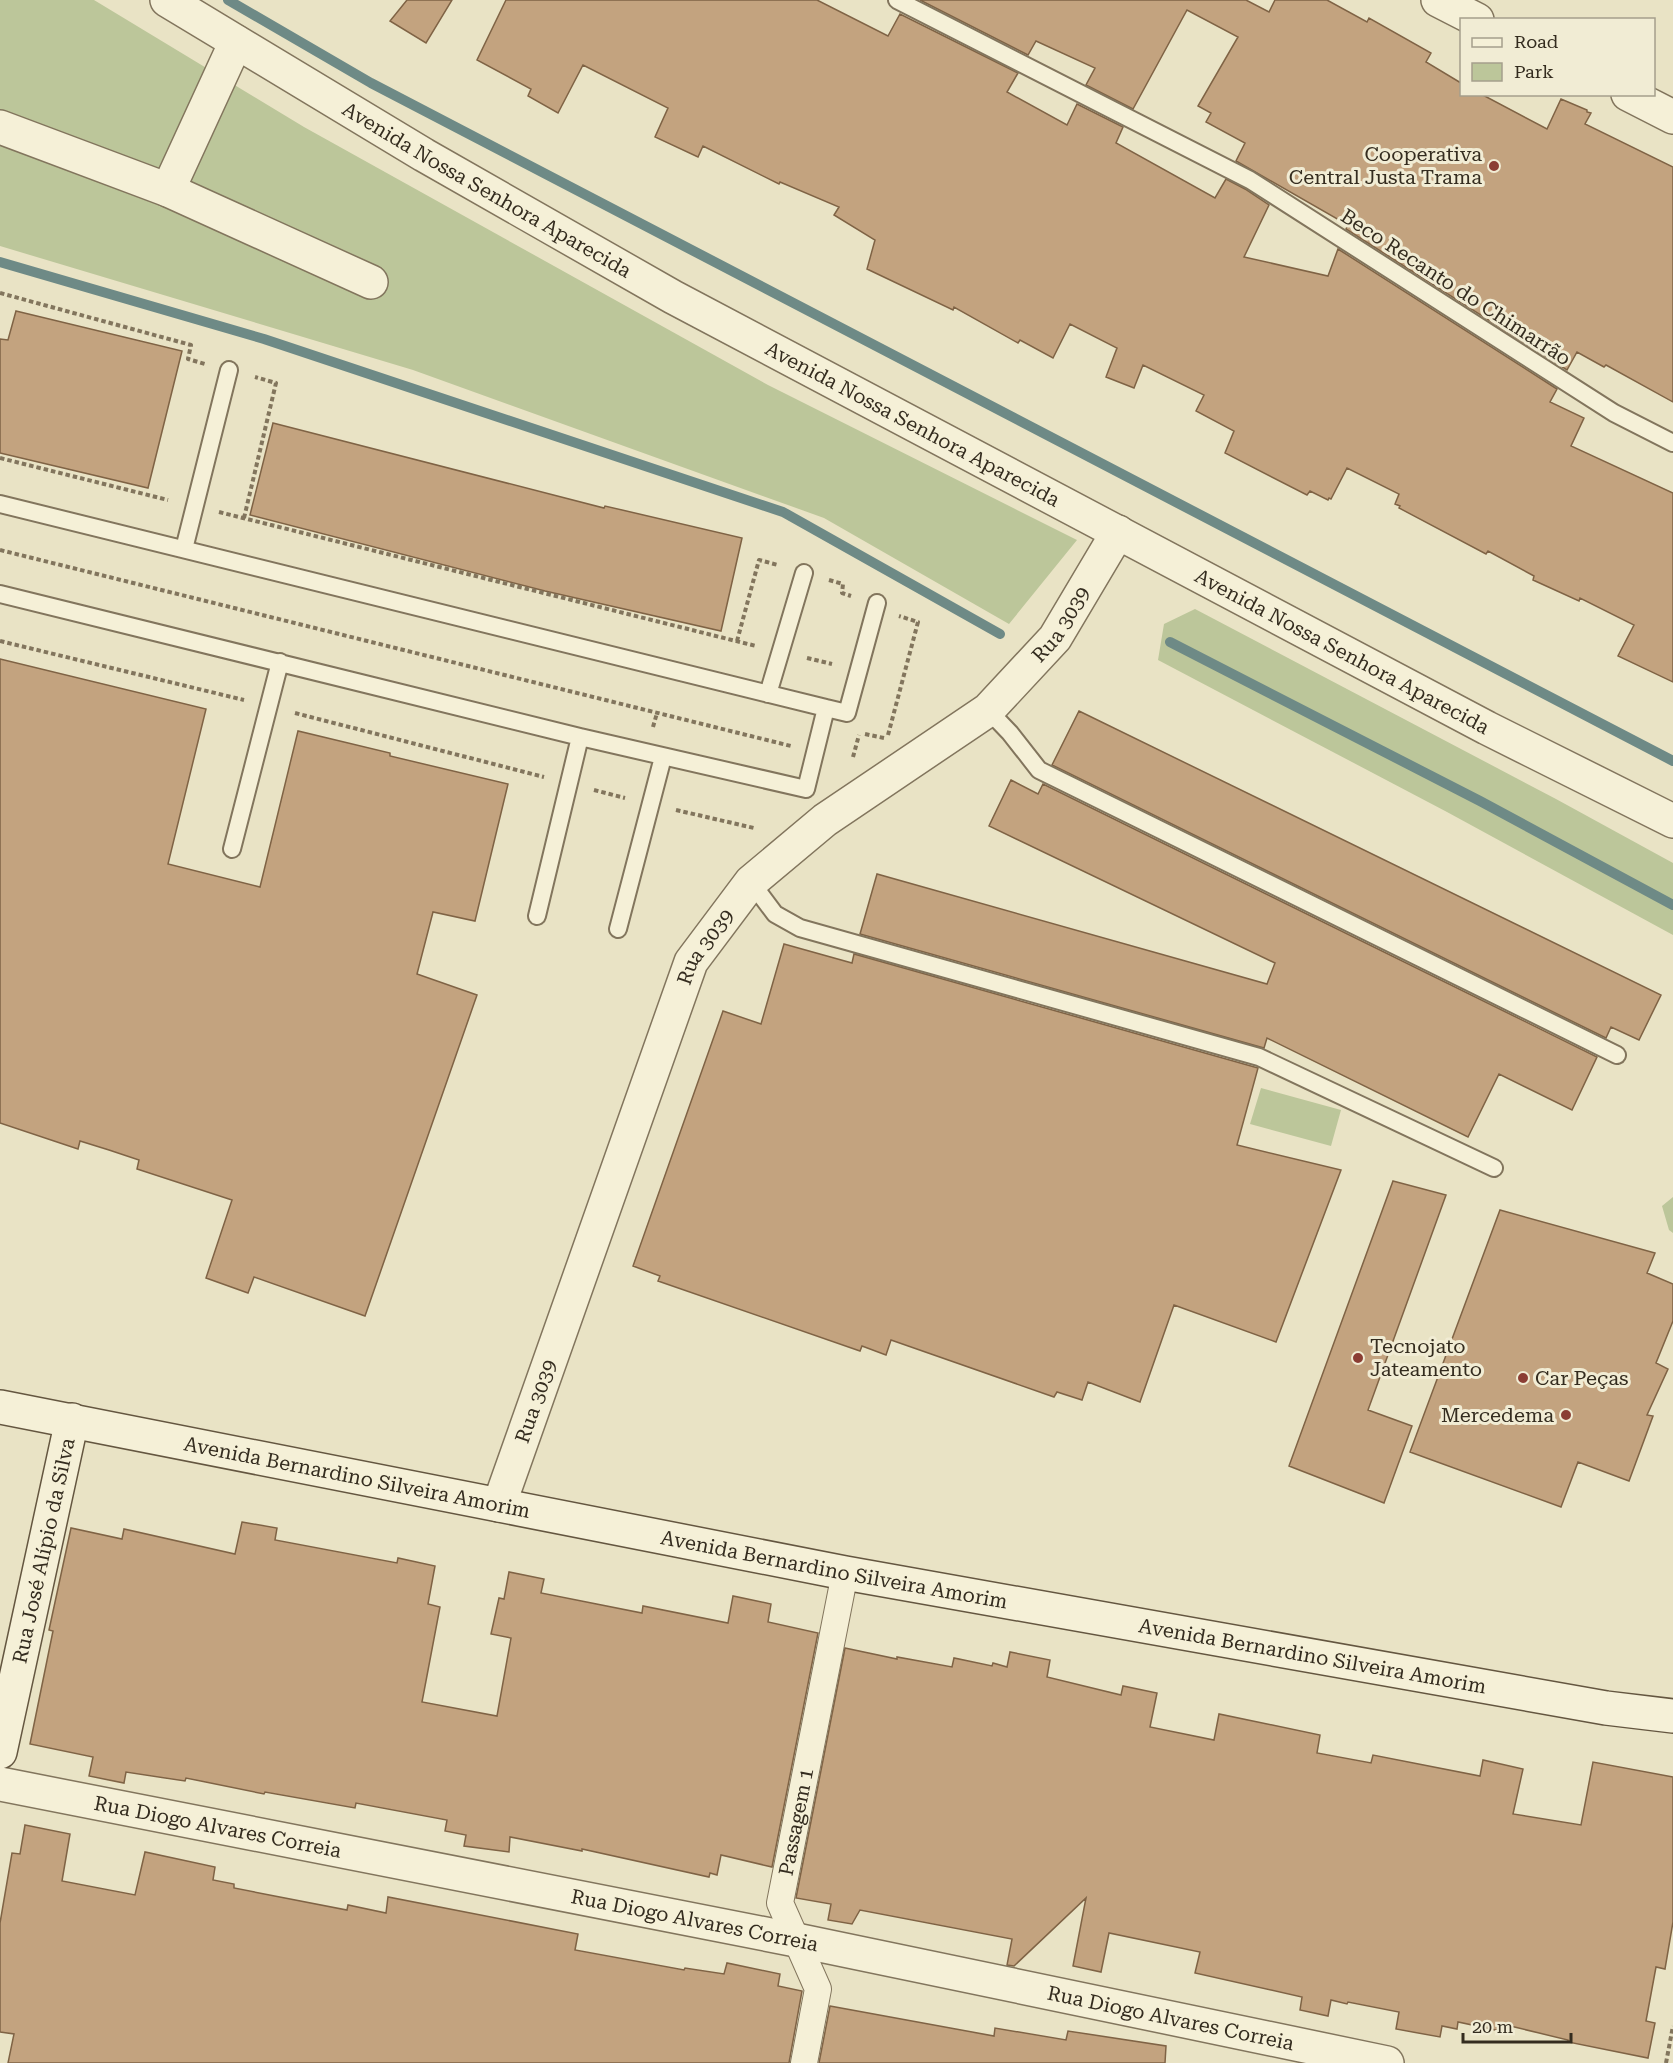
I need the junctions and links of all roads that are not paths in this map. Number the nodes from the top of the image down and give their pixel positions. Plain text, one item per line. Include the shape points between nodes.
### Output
1 (167, 0) edge
2 (897, 0) edge
3 (1438, 0) edge
4 (1473, 18) edge
5 (236, 42) junction
6 (1632, 96) edge
7 (1673, 117) edge
8 (0, 127) edge
9 (168, 190) junction
10 (371, 282) dead end
11 (229, 370) road end
12 (1673, 443) edge
13 (0, 504) edge
14 (1118, 532) junction
15 (184, 549) junction
16 (804, 573) dead end
17 (0, 594) edge
18 (877, 603) dead end
19 (280, 662) junction
20 (768, 694) junction
21 (826, 708) junction
22 (988, 710) junction
23 (580, 737) junction
24 (663, 757) junction
25 (1673, 821) edge
26 (232, 849) dead end
27 (752, 882) junction
28 (537, 916) dead end
29 (618, 929) dead end
30 (1617, 1056) dead end
31 (1494, 1168) dead end
32 (0, 1407) edge
33 (72, 1420) junction
34 (499, 1505) junction
35 (845, 1573) junction
36 (1673, 1716) edge
37 (0, 1752) edge
38 (0, 1784) edge
39 (796, 1940) junction
40 (804, 2063) edge
41 (1387, 2063) edge

1 - 5 street, Avenida Nossa Senhora Aparecida
2 - 12 lane, Beco Recanto do Chimarrão via 1250,180 1614,413
3 - 4 street
5 - 9 street
5 - 14 street, Avenida Nossa Senhora Aparecida via 673,297
6 - 7 street
8 - 9 street
9 - 10 street
11 - 15 lane
13 - 15 lane
14 - 22 street, Rua 3039 via 1055,638
14 - 25 street, Avenida Nossa Senhora Aparecida via 1487,728
15 - 20 lane
16 - 20 lane
17 - 19 lane
18 - 21 lane via 847,713
19 - 23 lane
19 - 26 lane
20 - 21 lane
21 - 24 lane via 806,789
22 - 27 street, Rua 3039 via 825,820
22 - 30 lane via 1039,770
23 - 24 lane
23 - 28 lane
24 - 29 lane
27 - 31 lane via 775,914 800,928 1259,1057
27 - 34 street, Rua 3039 via 692,962
32 - 33 street, Avenida Bernardino Silveira Amorim
33 - 34 street, Avenida Bernardino Silveira Amorim
33 - 37 street, Rua José Alípio da Silva
34 - 35 street, Avenida Bernardino Silveira Amorim
35 - 36 street, Avenida Bernardino Silveira Amorim via 1606,1708
35 - 39 street, Passagem 1 via 780,1903
38 - 39 street, Rua Diogo Alvares Correia
39 - 40 street, Passagem 1 via 818,1989
39 - 41 street, Rua Diogo Alvares Correia

